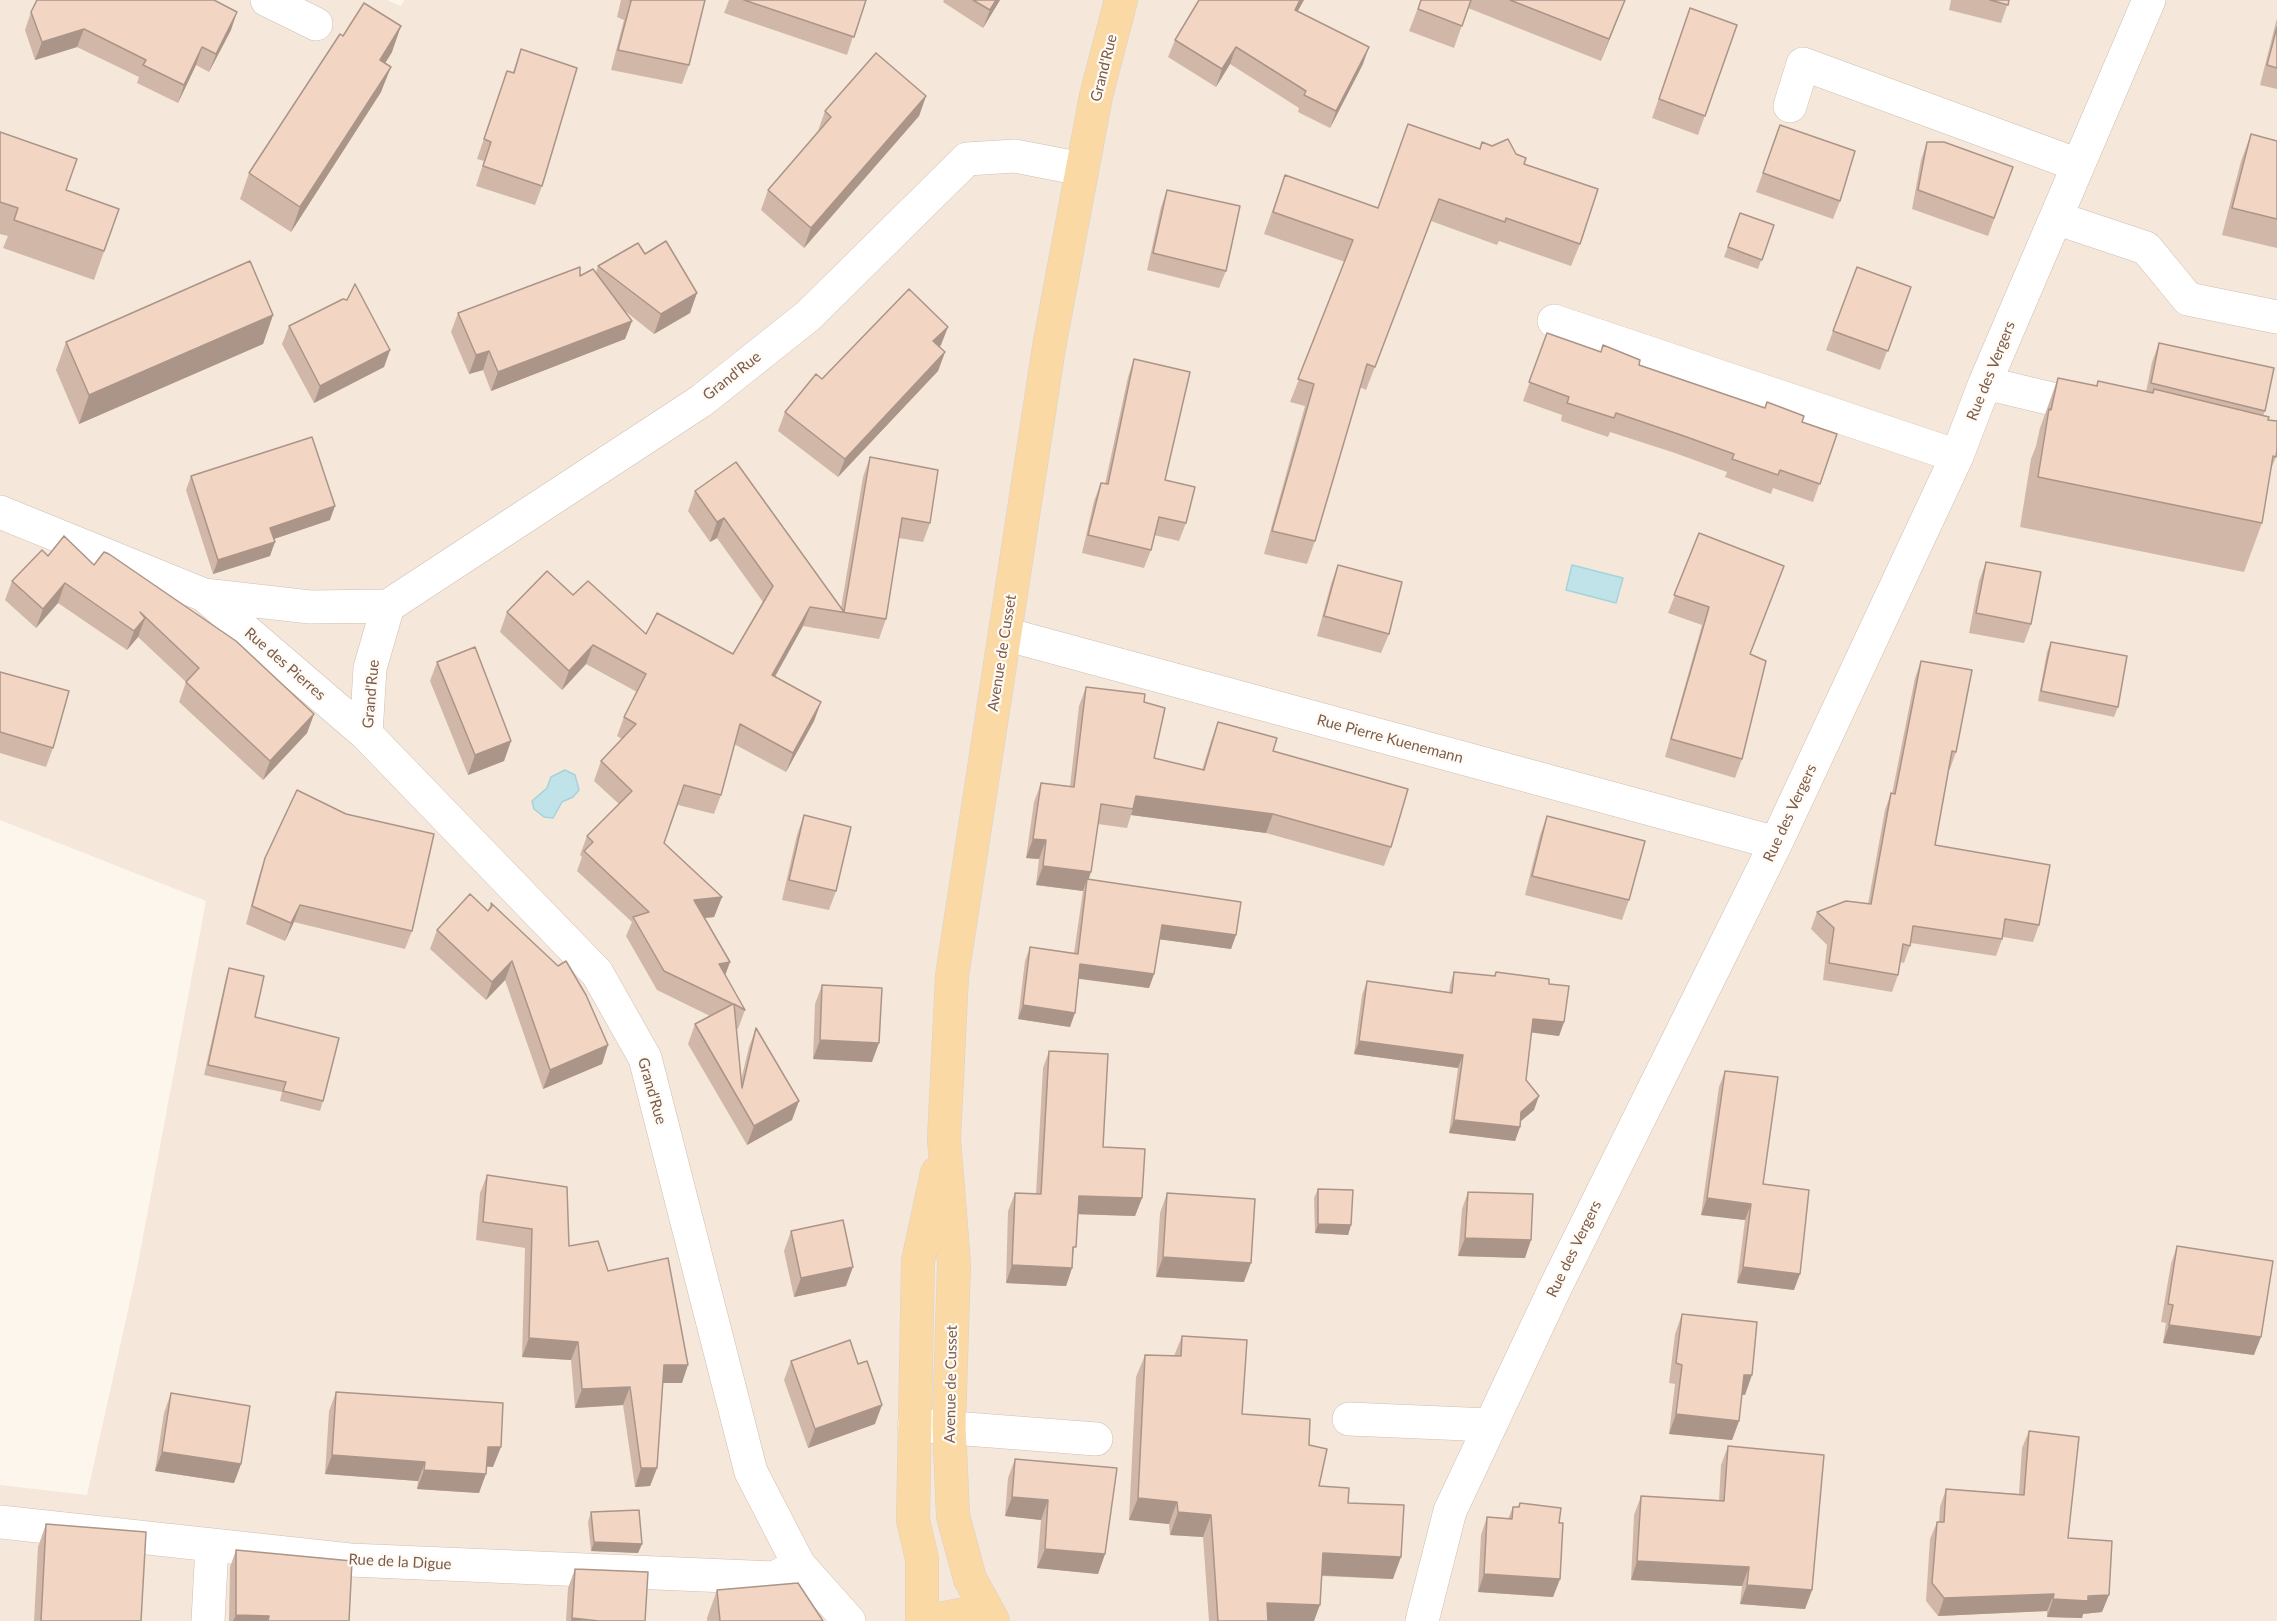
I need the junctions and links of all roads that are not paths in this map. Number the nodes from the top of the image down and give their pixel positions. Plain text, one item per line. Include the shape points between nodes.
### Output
1 (267, 0) edge
2 (1121, 0) edge
3 (2149, 0) edge
4 (316, 24) dead end
5 (1790, 106) dead end
6 (2078, 165) junction
7 (1082, 169) junction
8 (2056, 218) junction
9 (2277, 317) edge
10 (1554, 321) dead end
11 (1985, 383) junction
12 (2120, 416) edge
13 (1957, 456) junction
14 (10, 515) edge
15 (204, 595) junction
16 (388, 606) junction
17 (1005, 634) junction
18 (366, 734) junction
19 (1776, 843) junction
20 (944, 1139) junction
21 (1349, 1419) dead end
22 (914, 1425) junction
23 (1490, 1425) junction
24 (949, 1426) junction
25 (1096, 1439) dead end
26 (0, 1522) edge
27 (212, 1545) junction
28 (799, 1564) junction
29 (208, 1621) edge
30 (849, 1621) edge
31 (922, 1621) edge
32 (929, 1621) edge
33 (986, 1621) edge
34 (993, 1621) edge
35 (1422, 1621) edge

1 - 4 street
2 - 7 main road, Grand'Rue
3 - 6 street, Rue des Vergers
5 - 6 street via 1803,64
6 - 8 street, Rue des Vergers
7 - 16 street, Grand'Rue via 1015,156 967,159 808,316 701,401
7 - 17 main road, Avenue de Cusset via 1049,347
8 - 9 street via 2146,248 2188,299
8 - 11 street, Rue des Vergers
10 - 13 street
11 - 12 street
11 - 13 street, Rue des Vergers
13 - 19 street, Rue des Vergers
14 - 15 street, Rue des Pierres
15 - 16 street, Rue des Pierres via 310,607
15 - 18 street, Rue des Pierres
16 - 18 street, Grand'Rue via 370,668
17 - 19 street, Rue Pierre Kuenemann
17 - 20 main road, Avenue de Cusset via 952,976
18 - 28 street, Grand'Rue via 597,973 645,1059 751,1472
19 - 23 street, Rue des Vergers
20 - 22 main road, Avenue de Cusset via 918,1261
20 - 24 main road, Avenue de Cusset via 954,1263
21 - 23 street
22 - 24 street
22 - 31 main road, Avenue de Cusset via 913,1520 922,1559
23 - 35 street, Rue des Vergers via 1450,1511
24 - 25 street
24 - 34 main road, Avenue de Cusset via 953,1516 970,1579
26 - 27 street, Rue de la Digue
27 - 28 street, Rue de la Digue via 350,1560 774,1578
27 - 29 street
28 - 30 street, Grand'Rue
32 - 33 main road via 960,1615

